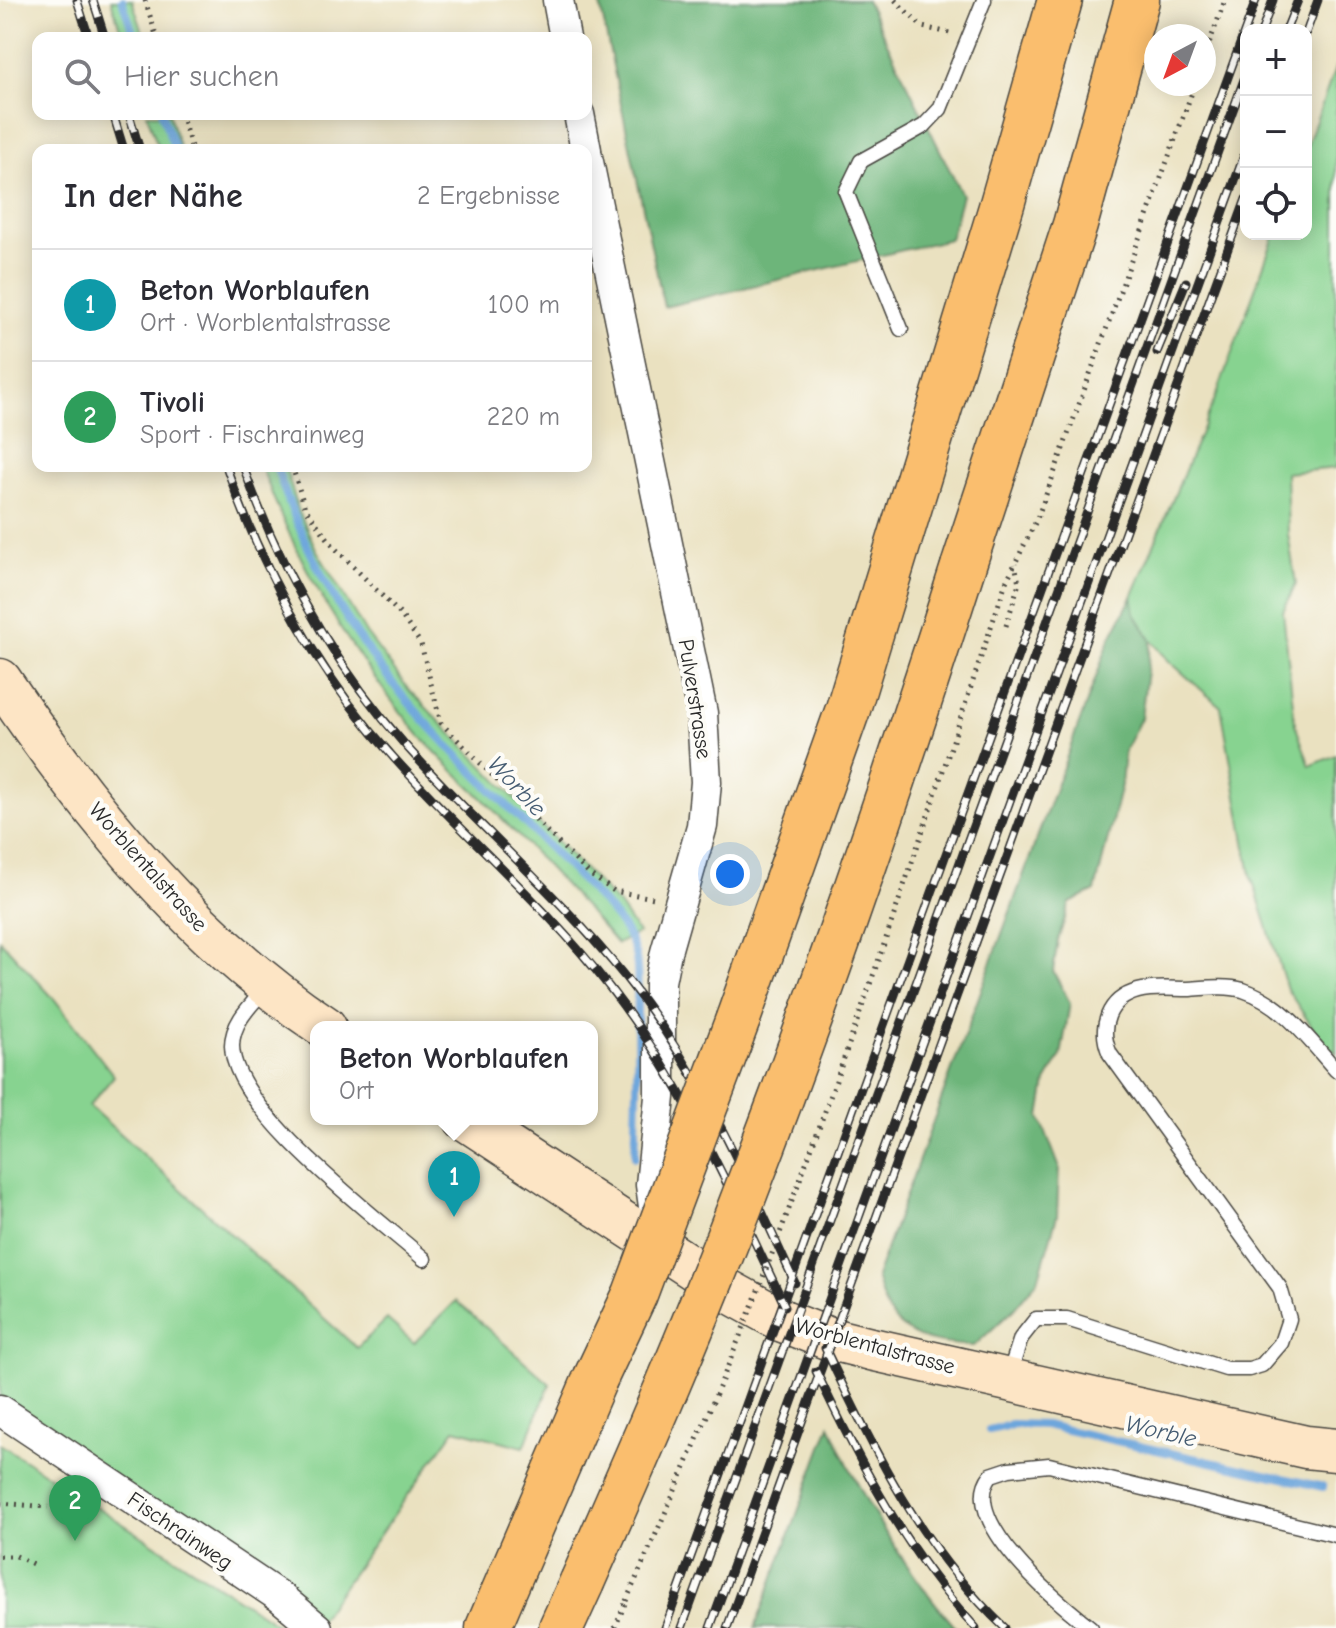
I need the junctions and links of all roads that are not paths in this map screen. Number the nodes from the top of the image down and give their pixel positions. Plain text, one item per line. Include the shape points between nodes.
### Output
1 (558, 0) edge
2 (984, 0) edge
3 (1060, 0) edge
4 (1137, 0) edge
5 (564, 32) edge
6 (580, 120) edge
7 (585, 144) edge
8 (592, 218) edge
9 (901, 329) dead end
10 (0, 680) edge
11 (268, 986) junction
12 (317, 1021) edge
13 (1336, 1070) edge
14 (474, 1125) edge
15 (660, 1249) junction
16 (424, 1259) dead end
17 (1007, 1379) junction
18 (0, 1410) edge
19 (1336, 1450) edge
20 (1336, 1535) edge
21 (315, 1628) edge
22 (488, 1628) edge
23 (561, 1628) edge
24 (1091, 1628) edge

1 - 5 street
2 - 9 lane via 940,109 924,126 861,161 846,192
3 - 22 highway, bridge via 848,709 635,1294
4 - 23 highway, bridge via 1075,225 912,729 756,1165
6 - 7 street, Pulverstrasse
8 - 15 street, Pulverstrasse via 702,713 702,826 660,982 660,1097 651,1185
10 - 11 main road, Worblentalstrasse via 117,836 172,898
11 - 12 main road, Worblentalstrasse
11 - 16 lane via 235,1030 232,1047 239,1071 276,1126
13 - 17 lane via 1285,1015 1243,990 1141,990 1118,1003 1104,1028 1110,1054 1280,1288 1289,1319 1281,1343 1262,1365 1226,1369 1067,1319 1036,1319 1021,1338
14 - 15 main road, Worblentalstrasse
15 - 17 main road, Worblentalstrasse via 783,1321 827,1338
17 - 19 main road, Worblentalstrasse
18 - 21 street, Fischrainweg via 280,1597
20 - 24 lane via 1049,1465 991,1475 984,1490 992,1527 1028,1572

